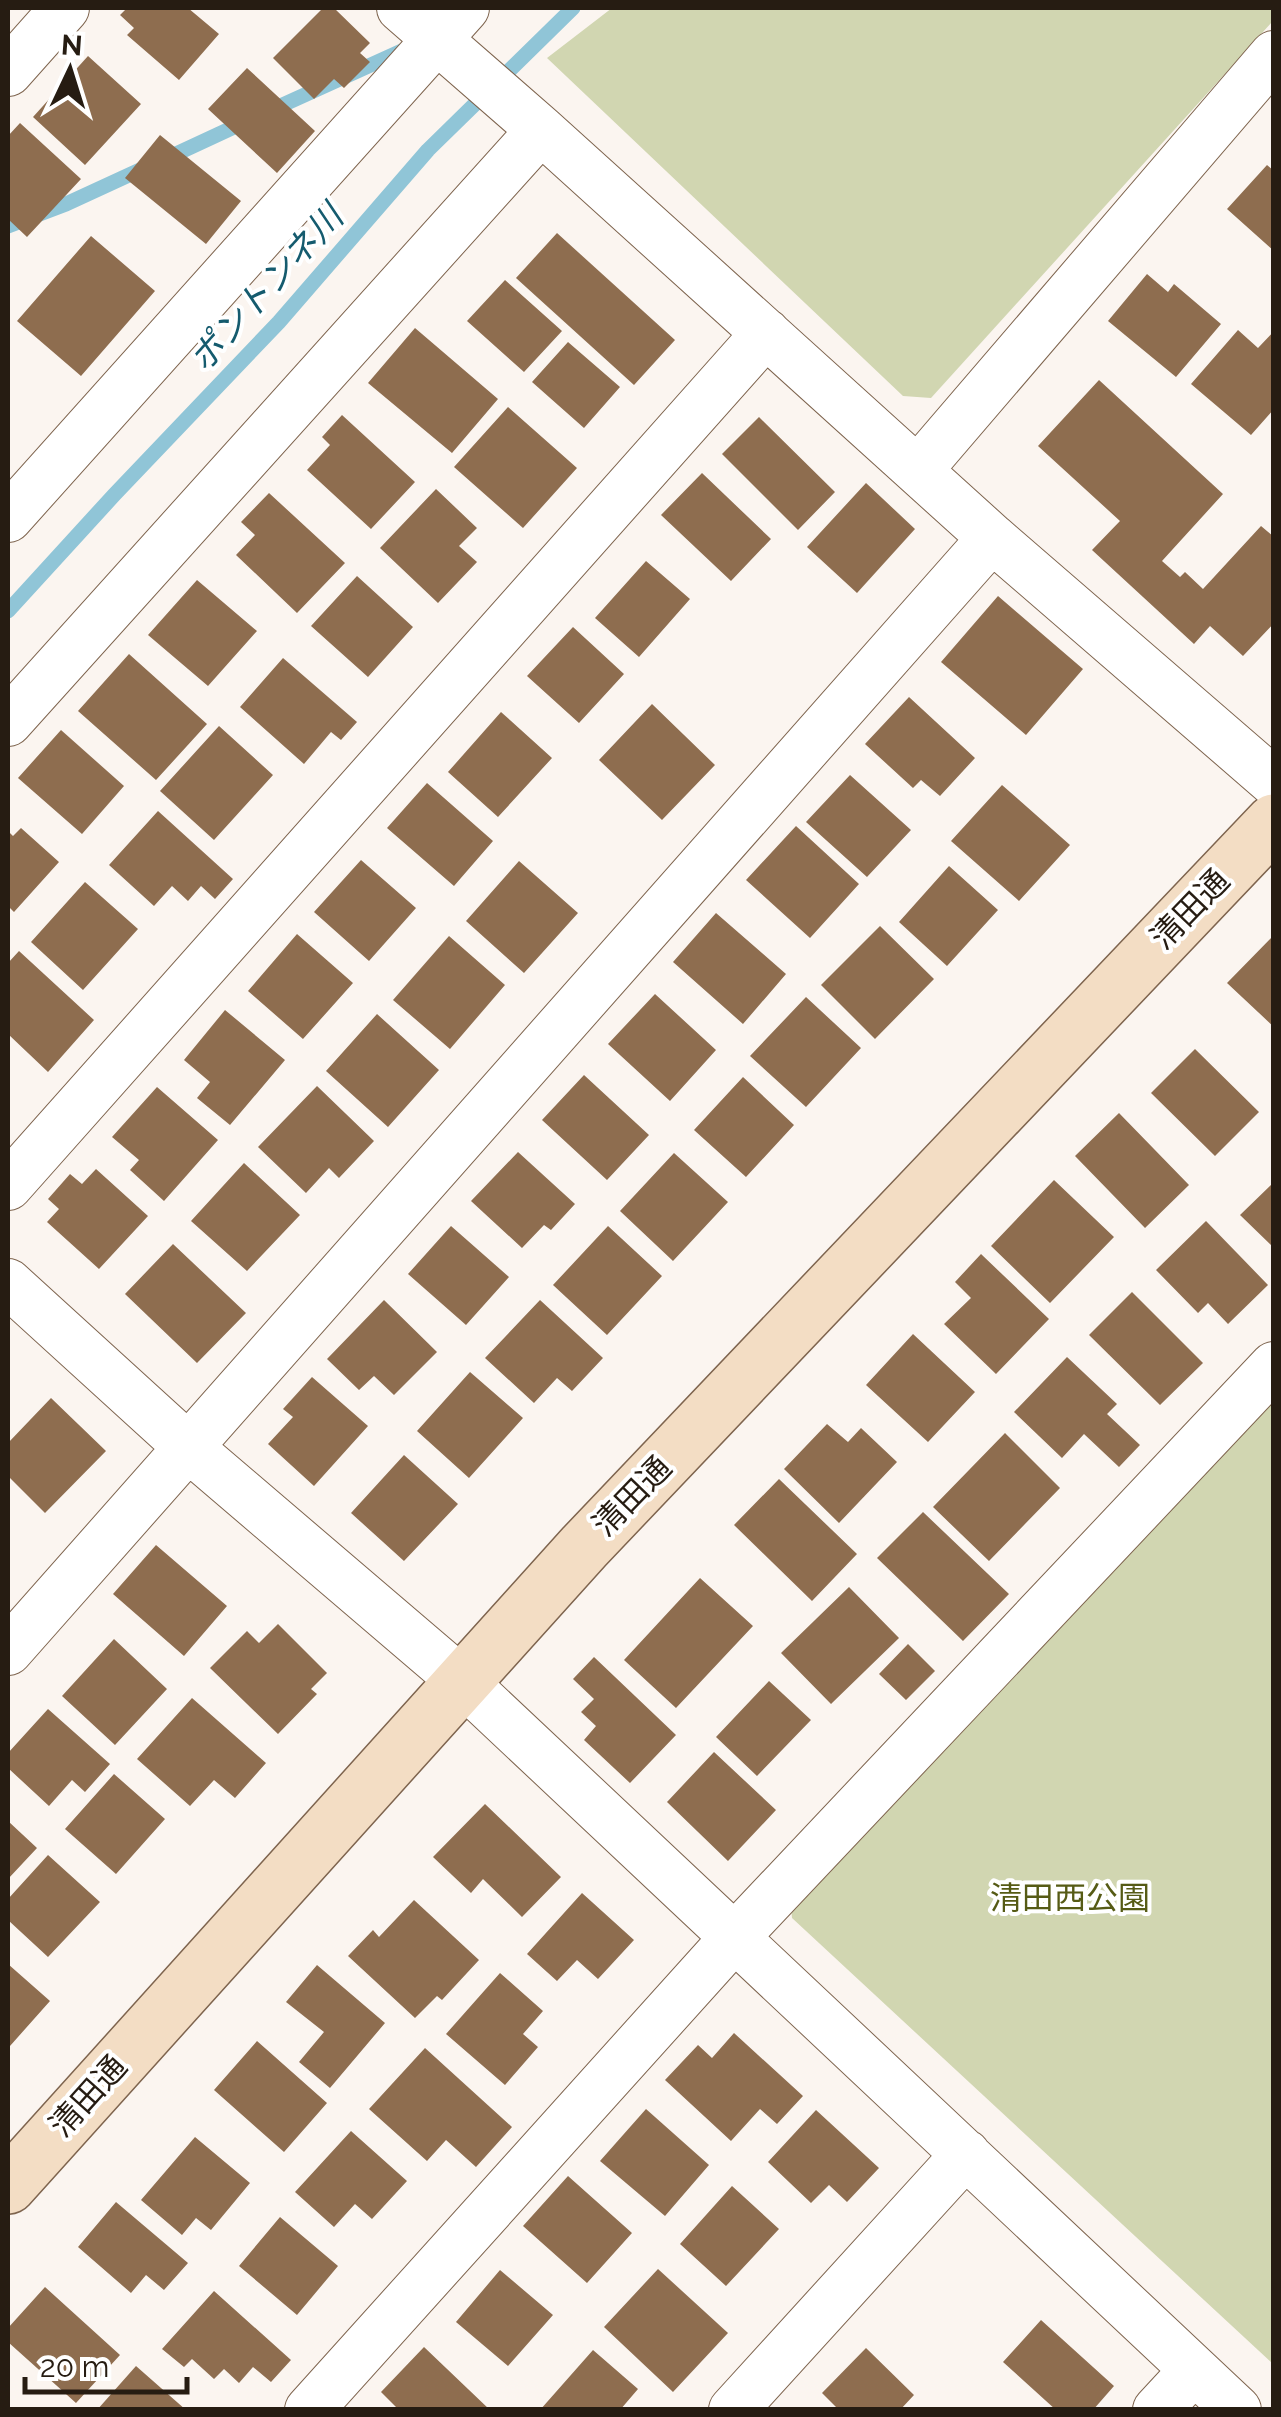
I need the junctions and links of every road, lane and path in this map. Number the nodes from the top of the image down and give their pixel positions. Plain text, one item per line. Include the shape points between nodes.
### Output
1 (65, 8) edge
2 (401, 8) edge
3 (455, 36) edge
4 (1274, 55) edge
5 (8, 72) edge
6 (528, 119) junction
7 (766, 333) junction
8 (918, 470) junction
9 (8, 518) edge
10 (992, 538) junction
11 (8, 722) edge
12 (1274, 782) edge
13 (1274, 822) edge
14 (8, 1186) edge
15 (8, 1283) edge
16 (1274, 1366) edge
17 (188, 1447) junction
18 (8, 1651) edge
19 (463, 1682) junction
20 (734, 1938) junction
21 (966, 2154) junction
22 (8, 2186) edge
23 (1194, 2370) junction
24 (309, 2410) edge
25 (732, 2410) edge
26 (1158, 2410) edge
27 (1237, 2410) edge

1 - 5 street
2 - 3 street
3 - 6 street
3 - 9 street
4 - 8 street
6 - 7 street
6 - 11 street
7 - 8 street
7 - 14 street
8 - 10 street
10 - 12 street
10 - 17 street
13 - 19 street, 清田通
15 - 17 street
16 - 20 street
17 - 18 street
17 - 19 street
19 - 20 street
19 - 22 street, 清田通
20 - 21 street
20 - 24 street
21 - 23 street
21 - 25 street
23 - 26 street
23 - 27 street

